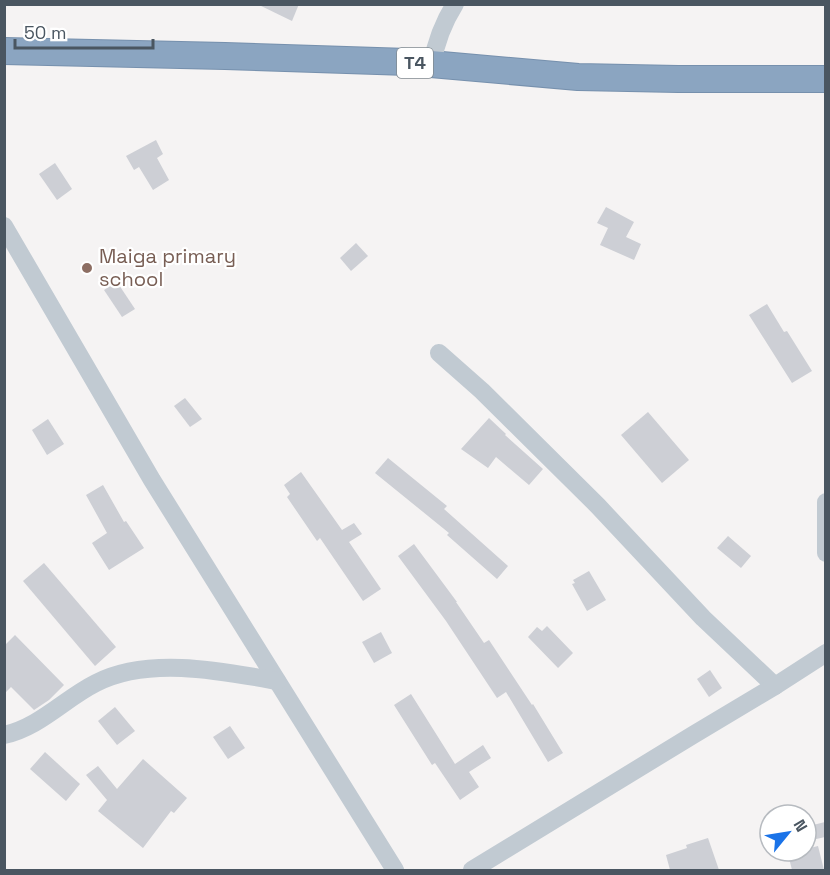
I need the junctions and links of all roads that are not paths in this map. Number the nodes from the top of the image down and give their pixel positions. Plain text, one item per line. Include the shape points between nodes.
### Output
1 (455, 4) edge
2 (4, 51) edge
3 (432, 64) junction
4 (825, 79) edge
5 (4, 226) edge
6 (440, 353) dead end
7 (825, 502) edge
8 (825, 553) edge
9 (825, 653) edge
10 (277, 681) junction
11 (775, 686) junction
12 (4, 735) edge
13 (395, 870) edge
14 (472, 870) edge

1 - 3 street via 436,44
2 - 3 highway, T4
3 - 4 highway, T4 via 578,77
5 - 10 street via 152,480
6 - 11 street
7 - 8 street
9 - 11 street
10 - 12 street via 183,668 121,673 96,683 36,722
10 - 13 street
11 - 14 street

